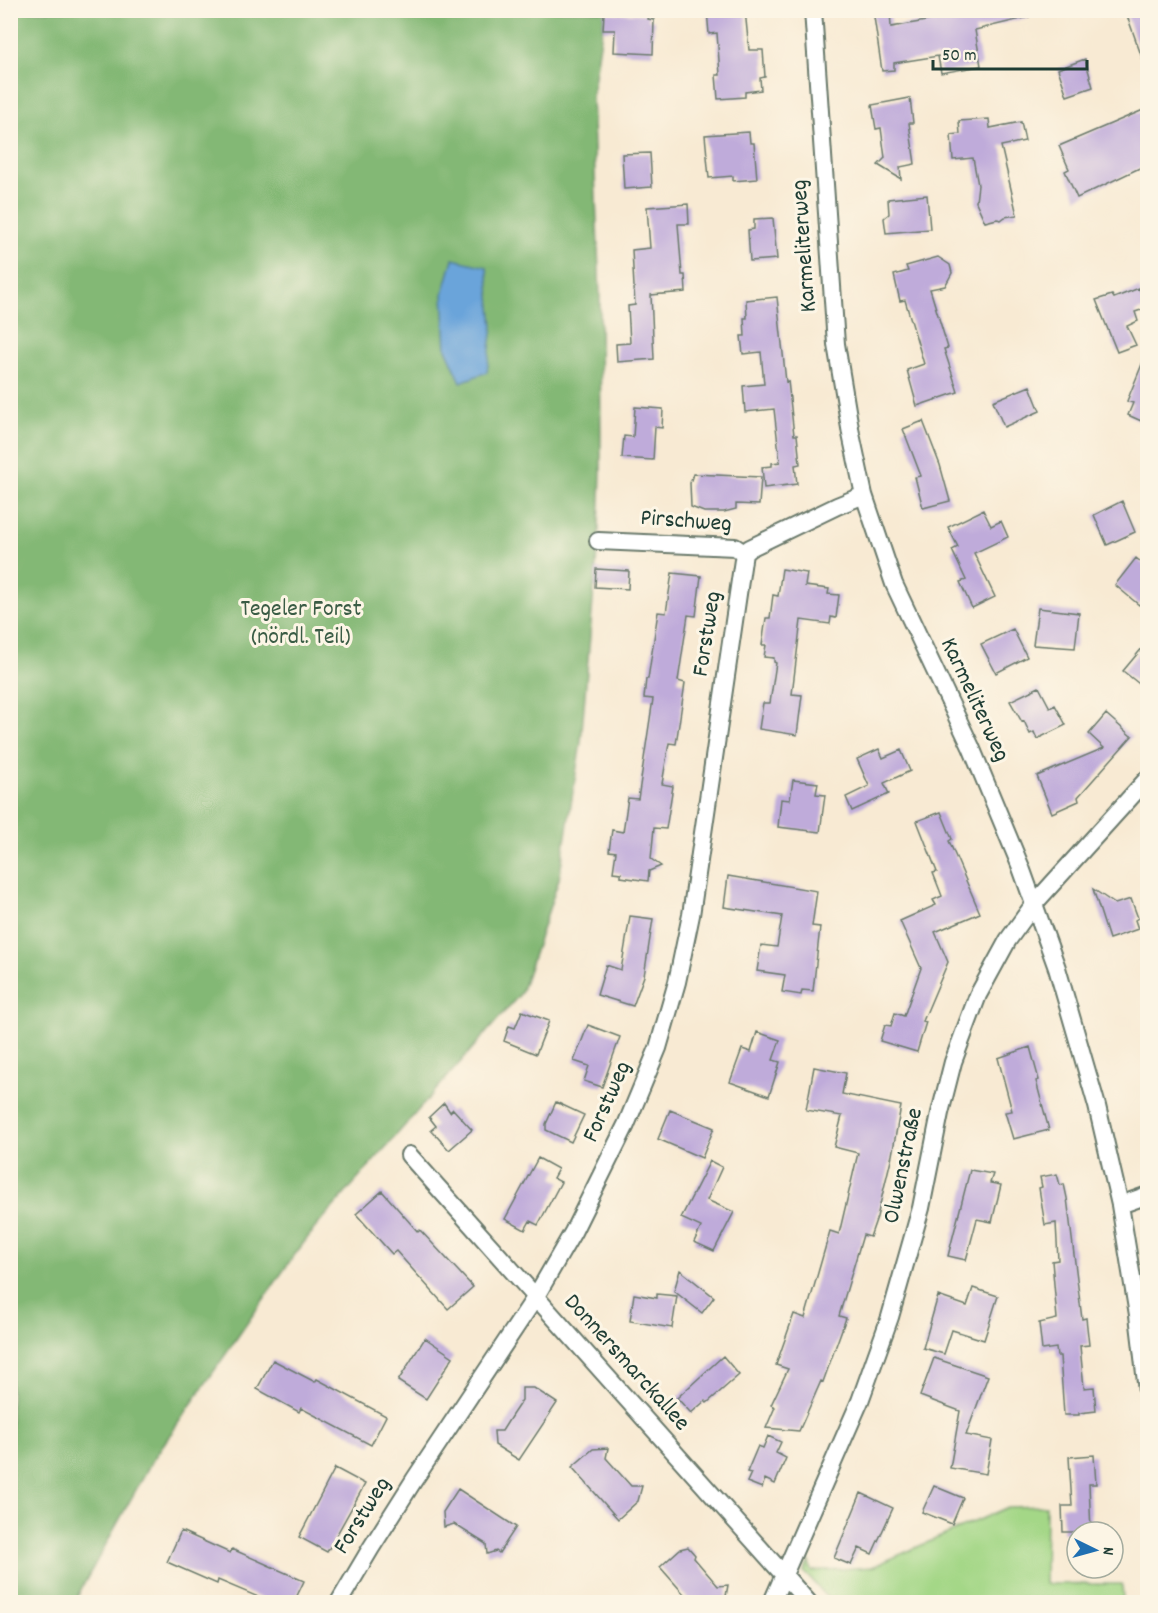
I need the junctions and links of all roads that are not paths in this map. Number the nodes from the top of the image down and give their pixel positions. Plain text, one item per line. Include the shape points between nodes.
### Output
1 (813, 10) edge
2 (864, 495) junction
3 (598, 541) dead end
4 (744, 553) junction
5 (1148, 778) edge
6 (1034, 904) junction
7 (409, 1155) dead end
8 (1148, 1195) edge
9 (1120, 1205) junction
10 (536, 1298) junction
11 (1148, 1399) edge
12 (783, 1575) junction
13 (339, 1602) edge
14 (772, 1602) edge
15 (808, 1602) edge

1 - 2 street, Karmeliterweg via 836,344
2 - 4 street, Pirschweg
2 - 6 street, Karmeliterweg via 894,584 971,747
3 - 4 street, Pirschweg via 735,547
4 - 10 street, Forstweg via 691,915 677,982 658,1048 626,1125
5 - 6 street, Olwenstraße
6 - 9 street, Karmeliterweg via 1078,1037
6 - 12 street, Olwenstraße via 1008,940 978,995 957,1051 910,1250 890,1317 856,1411
7 - 10 street, Donnersmarckallee
8 - 9 street
9 - 11 street, Karmeliterweg
10 - 12 street, Donnersmarckallee
10 - 13 street, Forstweg via 408,1490
12 - 14 street, Olwenstraße
12 - 15 street, Donnersmarckallee

